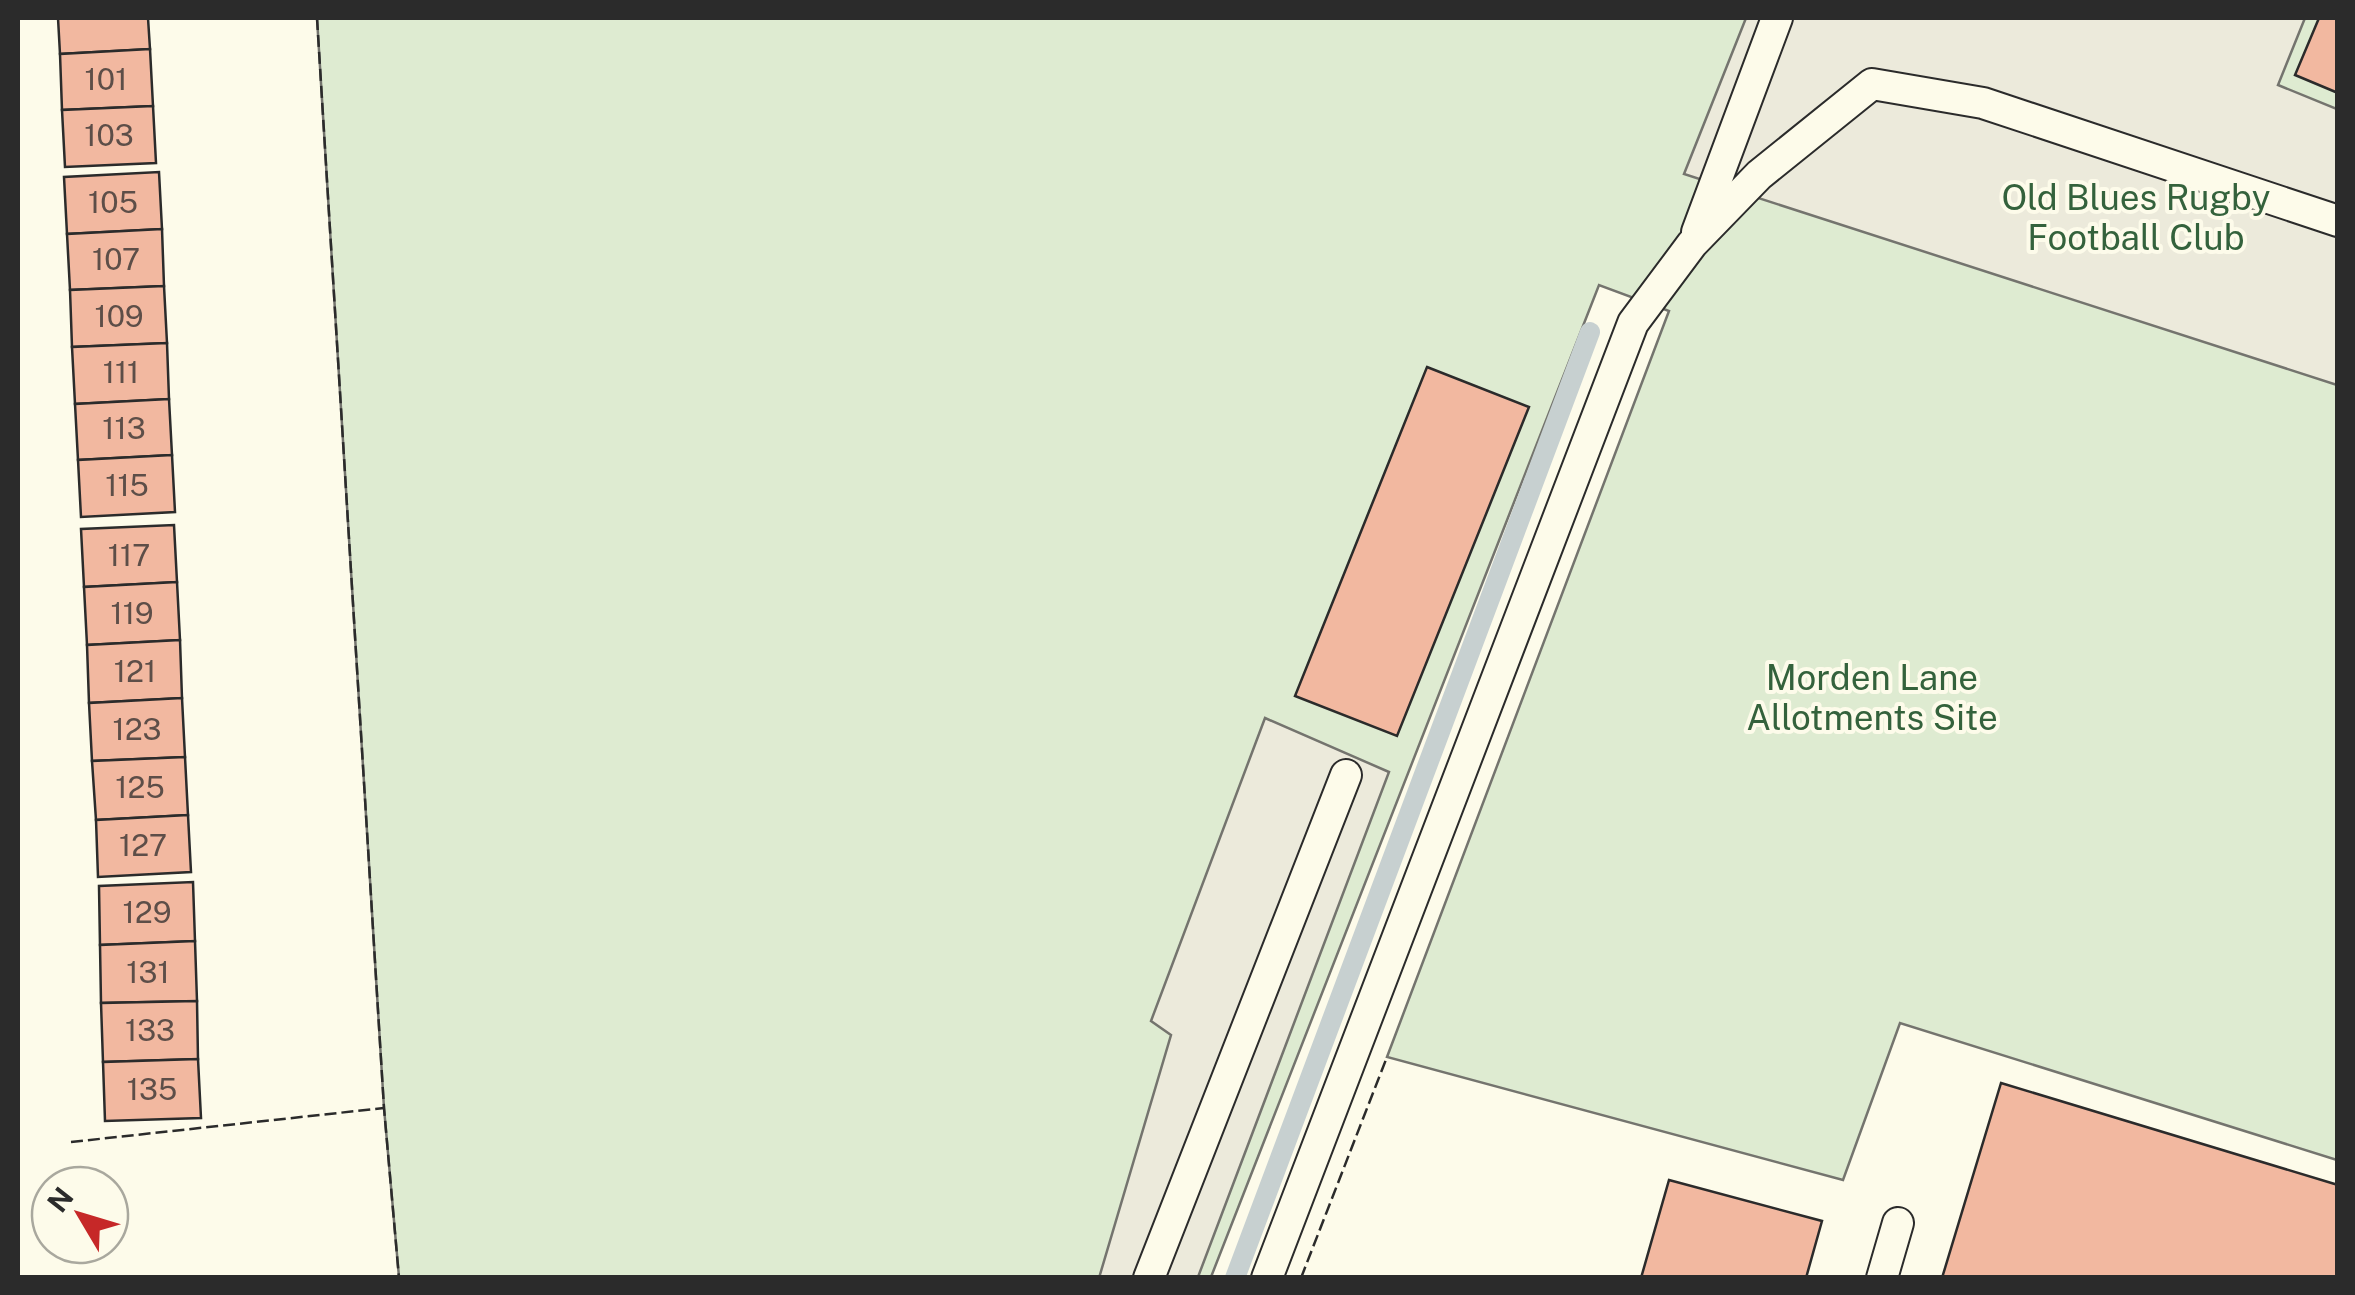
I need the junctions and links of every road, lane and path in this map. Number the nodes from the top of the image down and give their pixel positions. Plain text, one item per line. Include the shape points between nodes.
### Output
1 (1777, 18) edge
2 (2338, 222) edge
3 (1692, 244) junction
4 (1346, 775) dead end
5 (1898, 1222) dead end
6 (1150, 1278) edge
7 (1266, 1278) edge
8 (1882, 1278) edge

1 - 3 lane
2 - 3 lane via 1983,103 1872,84 1759,175
3 - 7 lane via 1634,323
4 - 6 lane
5 - 8 lane

